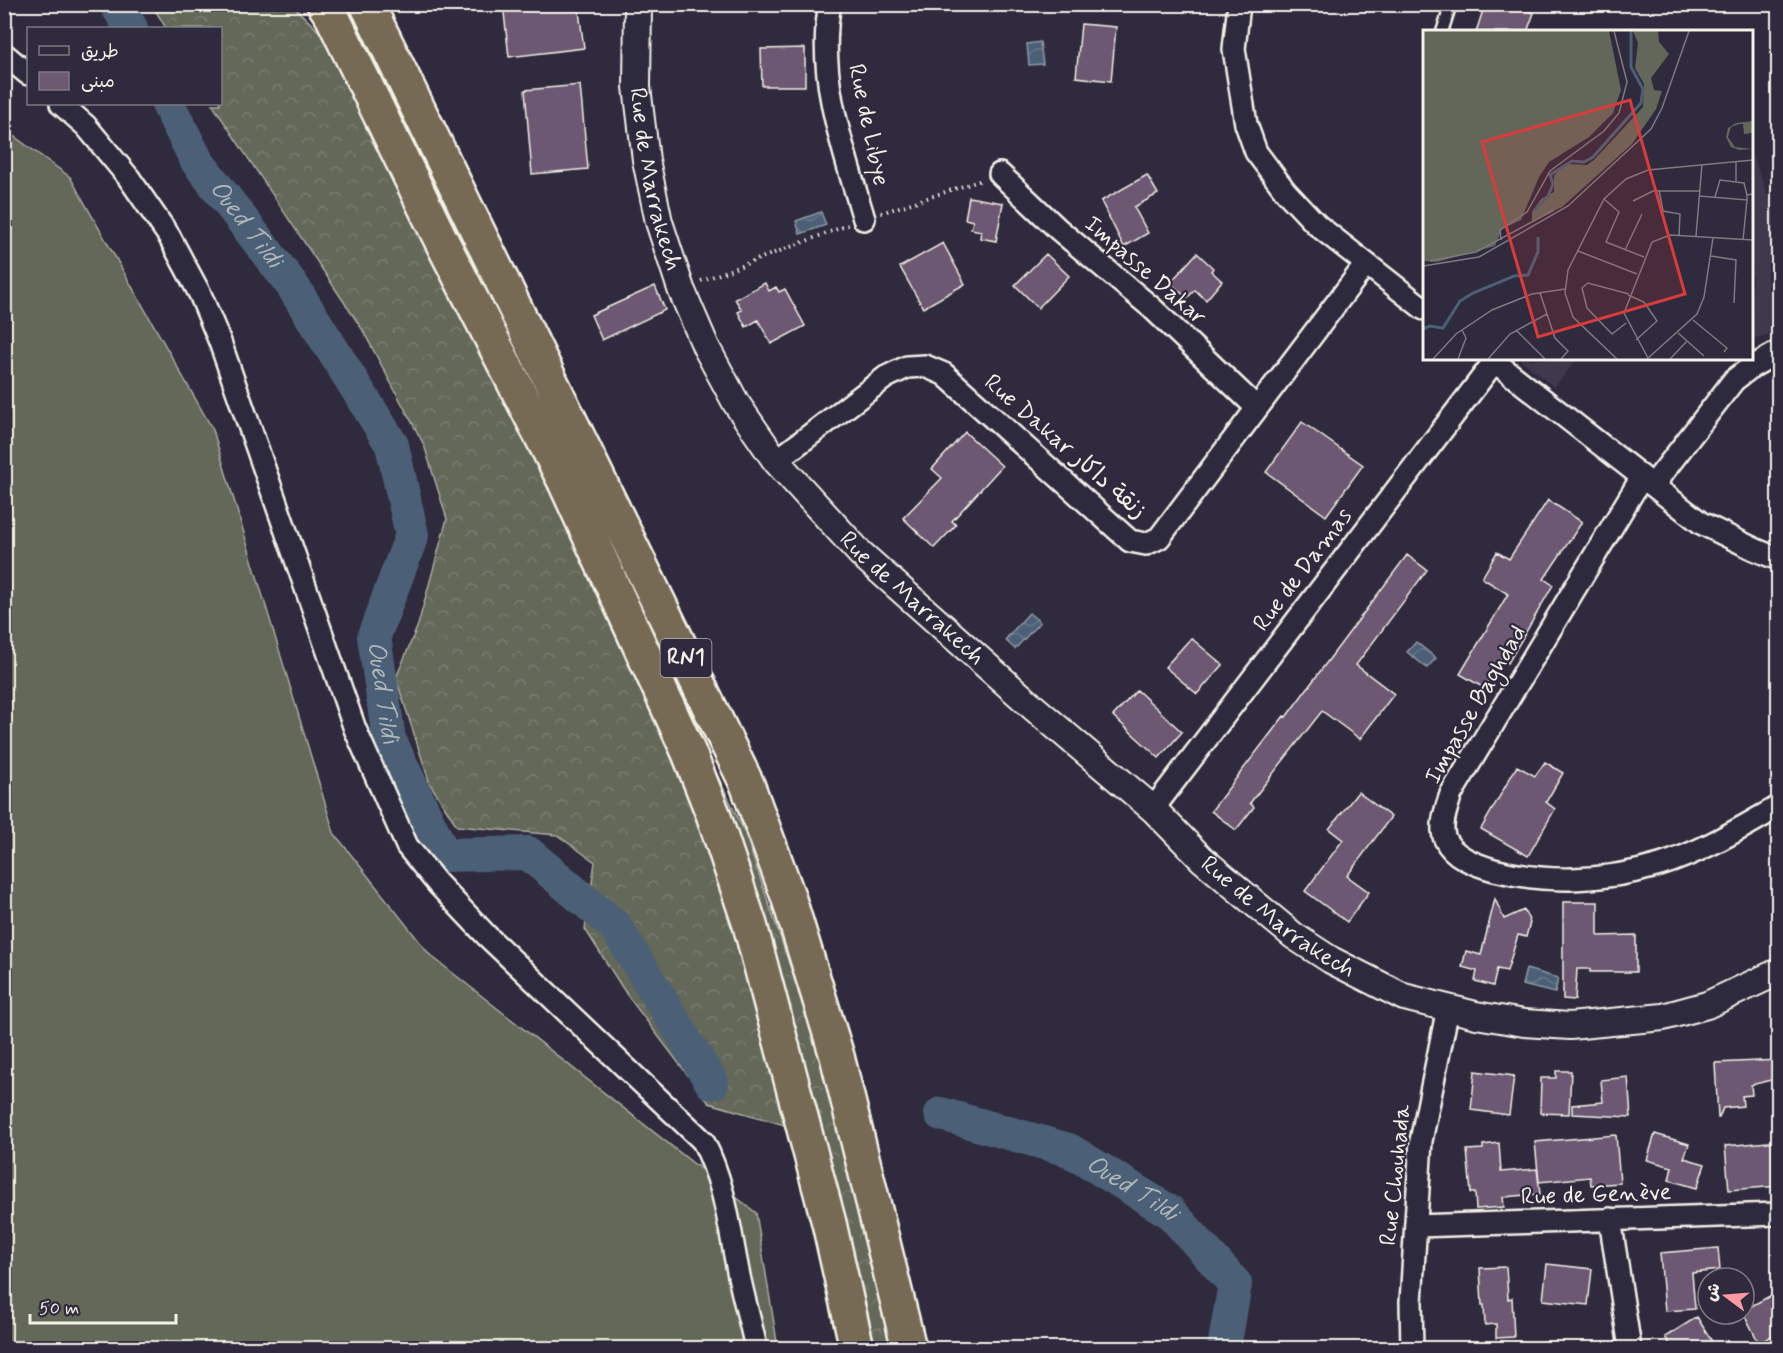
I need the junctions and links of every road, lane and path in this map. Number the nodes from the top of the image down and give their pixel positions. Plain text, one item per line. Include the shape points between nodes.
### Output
1 (324, 4) edge
2 (367, 4) edge
3 (638, 4) edge
4 (830, 4) edge
5 (1239, 4) edge
6 (1451, 4) edge
7 (1443, 30) edge
8 (4, 54) edge
9 (27, 73) edge
10 (63, 105) edge
11 (1000, 174) joint
12 (864, 219) junction
13 (1366, 264) junction
14 (681, 289) junction
15 (1423, 307) edge
16 (1779, 352) edge
17 (1492, 360) edge
18 (1257, 407) junction
19 (776, 461) junction
20 (1648, 481) junction
21 (1779, 559) edge
22 (1779, 807) edge
23 (1153, 809) junction
24 (1779, 972) edge
25 (1448, 1008) junction
26 (1779, 1214) edge
27 (1610, 1220) junction
28 (1416, 1226) junction
29 (756, 1348) edge
30 (856, 1348) edge
31 (909, 1348) edge
32 (1412, 1348) edge
33 (1630, 1348) edge

1 - 30 highway, RN1 via 564,480 713,814 750,925 829,1223
2 - 31 highway, RN1 via 747,784 788,897 837,1056
3 - 14 street, Rue de Marrakech via 638,87 646,160 659,222
4 - 12 street, Rue de Libye via 830,91
5 - 13 street via 1234,49 1246,124 1256,152 1317,225
6 - 7 lane
8 - 9 street
10 - 29 street via 129,178 169,236 200,294 355,729 407,846 488,936 703,1142 724,1192
11 - 12 path
11 - 18 street, Impasse Dakar
12 - 14 path
13 - 15 street
13 - 18 street, Rue Dakar زنقة داكار
14 - 19 street, Rue de Marrakech via 731,393
16 - 20 street via 1734,380
17 - 20 street
17 - 23 street, Rue de Damas
18 - 19 street, Rue Dakar زنقة داكار via 1159,538 1146,544 1130,541 944,374 925,366 907,367 886,377
19 - 23 street, Rue de Marrakech via 860,553
20 - 21 street via 1701,523
20 - 22 street, Impasse Baghdad via 1450,794 1444,820 1445,838 1460,856 1479,866 1544,879 1585,879 1623,875 1662,864
23 - 25 street, Rue de Marrakech via 1202,859 1294,936 1331,960 1404,997
24 - 25 street, Rue de Marrakech via 1707,1005 1663,1017 1618,1022 1570,1026 1524,1023
25 - 28 street, Rue Chouhada via 1421,1141
26 - 27 street, Rue de Genève
27 - 28 street, Rue de Genève
27 - 33 street
28 - 32 street, Rue Chouhada

